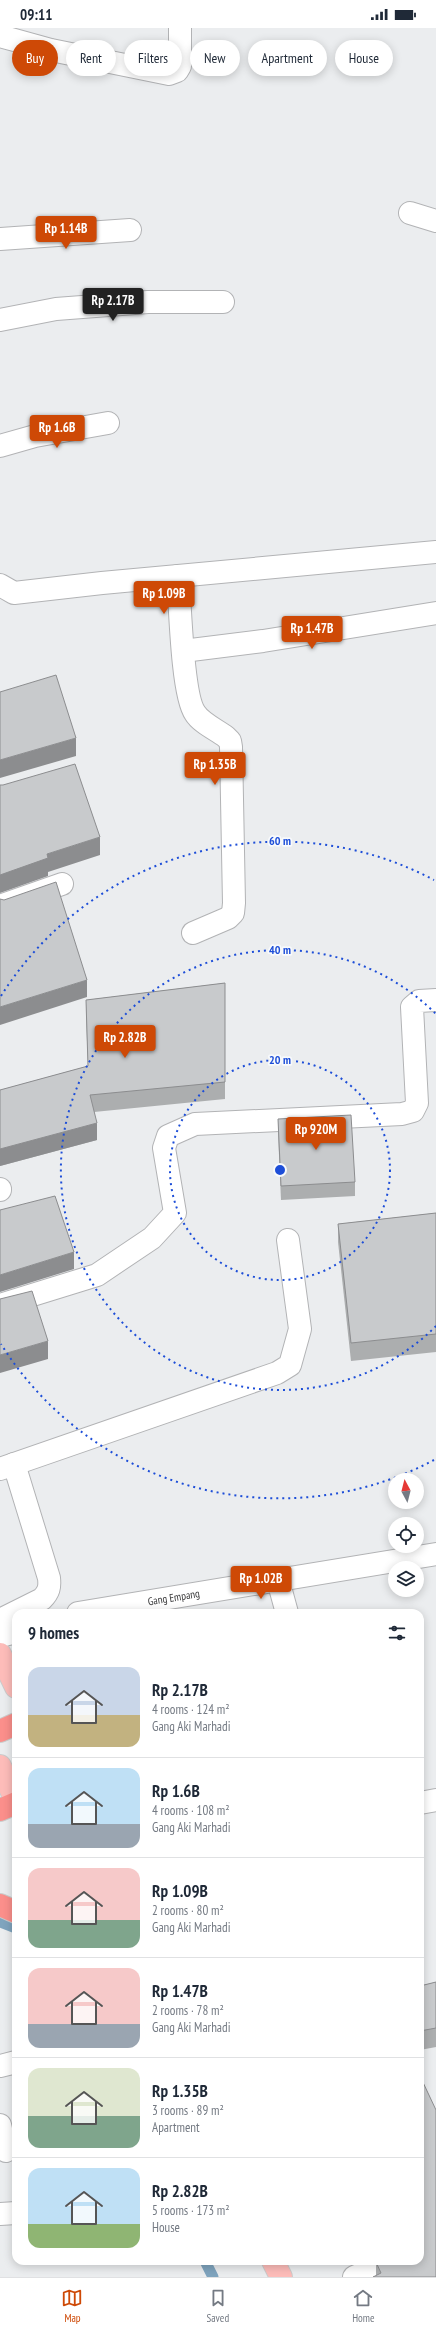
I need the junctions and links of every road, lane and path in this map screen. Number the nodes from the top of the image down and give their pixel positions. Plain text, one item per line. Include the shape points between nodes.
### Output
1 (180, 28) edge
2 (0, 36) edge
3 (410, 214) dead end
4 (436, 221) edge
5 (130, 230) dead end
6 (0, 239) edge
7 (223, 302) dead end
8 (0, 320) edge
9 (108, 423) dead end
10 (0, 446) edge
11 (436, 552) edge
12 (178, 576) junction
13 (0, 585) edge
14 (436, 613) edge
15 (183, 651) junction
16 (62, 884) dead end
17 (0, 906) edge
18 (193, 933) dead end
19 (436, 1000) edge
20 (288, 1240) dead end
21 (0, 1304) edge
22 (7, 1466) edge
23 (436, 1554) edge
24 (278, 1580) junction
25 (22, 1609) edge
26 (102, 1609) edge
27 (286, 1609) edge
28 (12, 1614) edge
29 (0, 1620) edge
30 (12, 1633) edge
31 (0, 1636) edge
32 (0, 1654) edge
33 (12, 1679) edge
34 (12, 1726) edge
35 (0, 1731) edge
36 (0, 1766) edge
37 (12, 1793) edge
38 (436, 1800) edge
39 (424, 1802) edge
40 (12, 1804) edge
41 (0, 1810) edge
42 (0, 1905) edge
43 (12, 1910) edge
44 (12, 2063) edge
45 (0, 2066) edge
46 (0, 2126) edge
47 (6, 2150) dead end
48 (12, 2213) edge
49 (0, 2214) edge
50 (275, 2265) edge
51 (281, 2277) edge

1 - 2 street via 180,66 174,73 162,73 66,53
3 - 4 street
5 - 6 street
7 - 8 street via 148,302 56,309
9 - 10 street via 35,436
11 - 12 street
12 - 13 street via 14,593
12 - 15 street
14 - 15 street
15 - 18 street via 192,709 230,741 231,747 234,908 228,918
16 - 17 street
19 - 21 street via 419,1001 412,1008 417,1103 413,1111 402,1114 195,1124 168,1136 164,1148 175,1213 152,1238 97,1275
20 - 22 street via 300,1329 290,1365 277,1373
22 - 25 street via 49,1578 50,1587 42,1599
23 - 24 street, Gang Empang
24 - 26 street, Gang Empang
24 - 27 street
28 - 29 street
30 - 31 street
32 - 33 main road
34 - 35 highway
36 - 37 main road
38 - 39 street
40 - 41 highway
42 - 43 highway
44 - 45 street
46 - 47 street
48 - 49 street
50 - 51 main road

